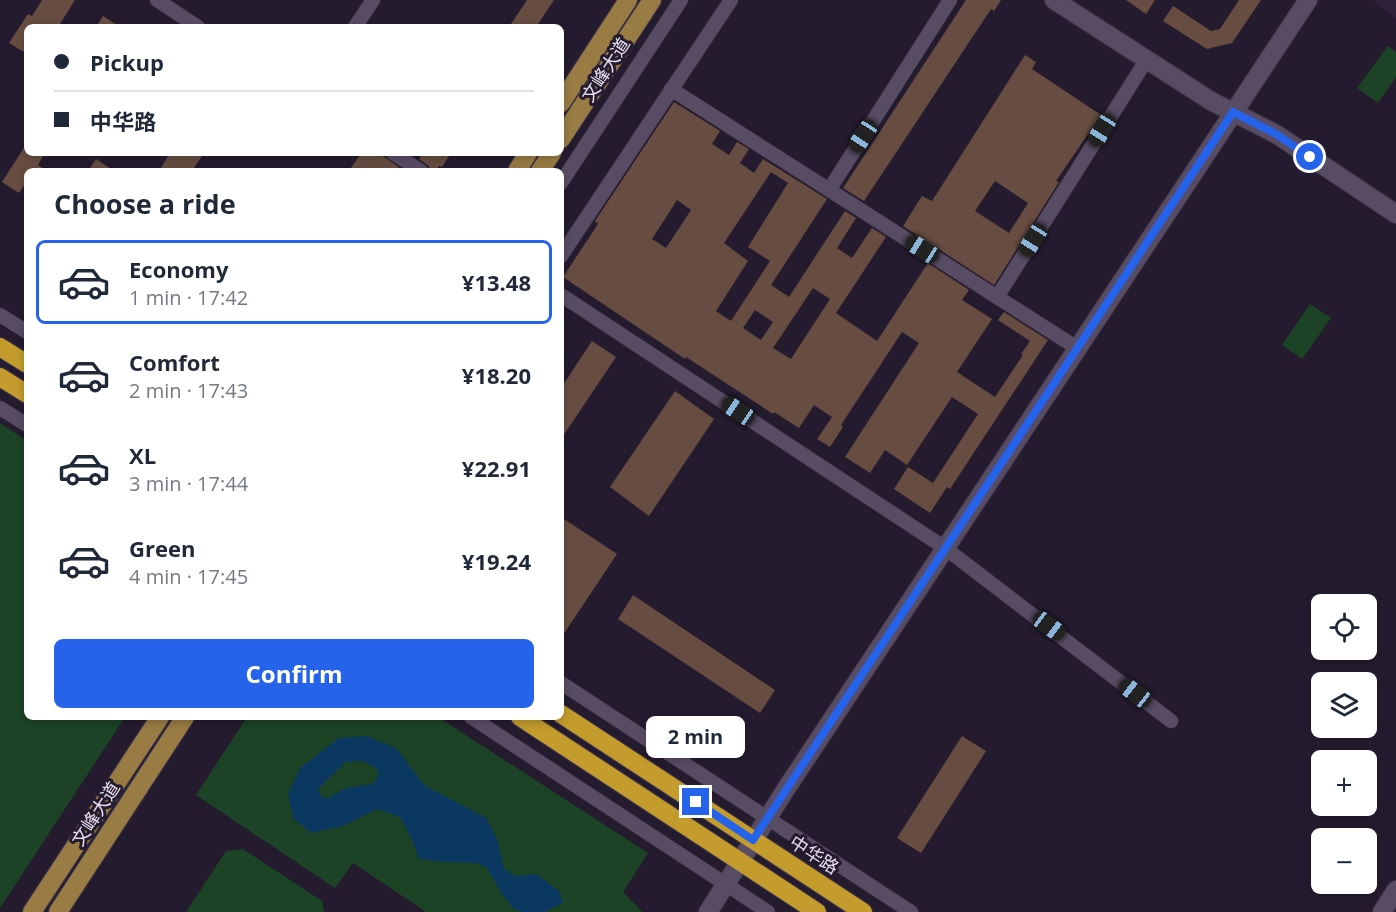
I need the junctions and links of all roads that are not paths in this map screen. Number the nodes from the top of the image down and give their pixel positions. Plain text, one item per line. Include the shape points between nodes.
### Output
1 (157, 0) edge
2 (373, 0) edge
3 (628, 0) edge
4 (652, 0) edge
5 (681, 0) edge
6 (731, 0) edge
7 (950, 0) edge
8 (1054, 0) edge
9 (1308, 0) edge
10 (193, 24) edge
11 (358, 24) edge
12 (1147, 59) junction
13 (671, 89) junction
14 (564, 98) edge
15 (1233, 112) junction
16 (564, 134) edge
17 (398, 156) edge
18 (416, 168) edge
19 (564, 178) edge
20 (828, 190) junction
21 (1396, 213) edge
22 (564, 251) edge
23 (564, 297) edge
24 (997, 297) junction
25 (0, 315) edge
26 (24, 330) edge
27 (0, 347) edge
28 (1077, 348) junction
29 (24, 362) edge
30 (0, 377) edge
31 (24, 392) edge
32 (0, 408) edge
33 (24, 423) edge
34 (945, 548) junction
35 (564, 685) edge
36 (564, 716) edge
37 (158, 720) edge
38 (182, 720) edge
39 (476, 720) edge
40 (525, 720) edge
41 (1171, 721) dead end
42 (767, 818) junction
43 (753, 840) junction
44 (740, 861) junction
45 (726, 884) junction
46 (1396, 890) edge
47 (32, 912) edge
48 (57, 912) edge
49 (708, 912) edge
50 (768, 912) edge
51 (817, 912) edge
52 (863, 912) edge
53 (911, 912) edge
54 (1382, 912) edge

1 - 10 street
2 - 11 street
3 - 14 main road, 文峰大道
4 - 16 main road, 文峰大道
5 - 19 street
6 - 13 street
7 - 20 street
8 - 12 street
9 - 15 street
12 - 15 street
12 - 24 street
13 - 20 street
13 - 22 street
15 - 21 street via 1276,134
15 - 28 street
17 - 18 street
20 - 24 street
23 - 34 street
24 - 28 street
25 - 26 street
27 - 29 highway
28 - 34 street
30 - 31 highway
32 - 33 street
34 - 41 street
34 - 42 street
35 - 42 street
36 - 43 highway, 中华路
37 - 47 main road, 文峰大道
38 - 48 main road, 文峰大道
39 - 45 street
40 - 44 highway
42 - 43 street
42 - 53 street
43 - 44 street
43 - 52 highway, 中华路
44 - 45 street
44 - 51 highway
45 - 49 street
45 - 50 street
46 - 54 street

